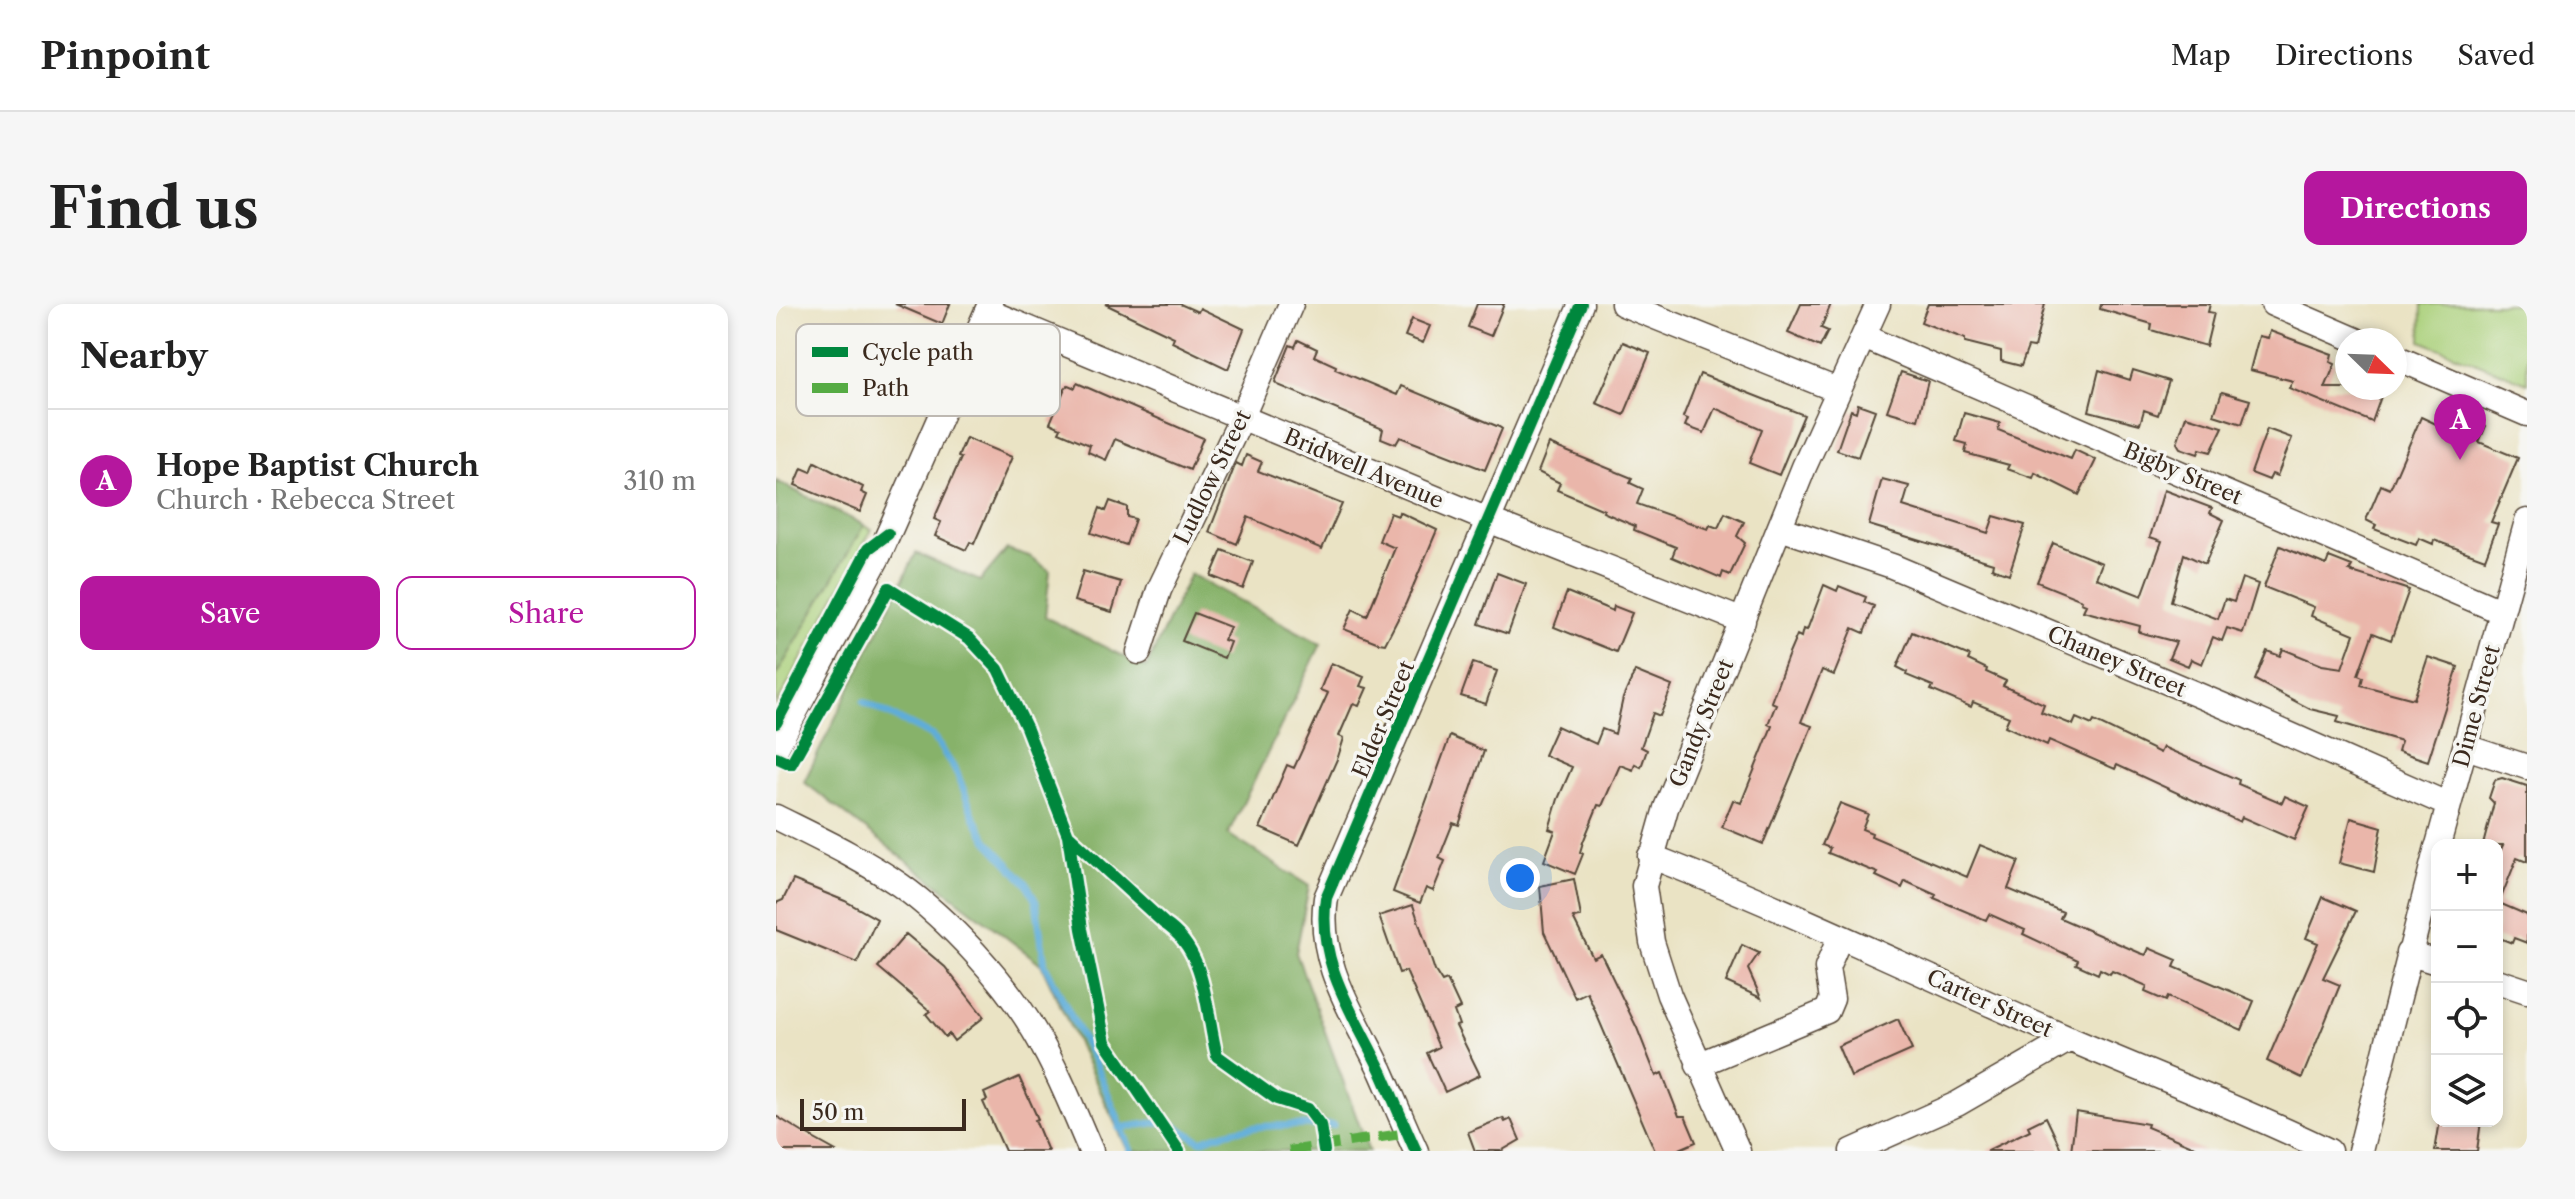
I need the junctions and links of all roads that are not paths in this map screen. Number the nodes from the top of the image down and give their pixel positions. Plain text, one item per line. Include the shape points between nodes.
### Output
1 (1291, 304) edge
2 (1581, 304) edge
3 (1623, 304) edge
4 (1878, 304) edge
5 (2285, 306) edge
6 (988, 308) edge
7 (1025, 324) edge
8 (2335, 330) edge
9 (1864, 337) junction
10 (1060, 339) edge
11 (2407, 362) edge
12 (1837, 390) junction
13 (2527, 414) edge
14 (940, 416) edge
15 (1242, 417) junction
16 (1488, 520) junction
17 (2527, 521) edge
18 (1780, 528) junction
19 (2500, 611) junction
20 (1743, 621) junction
21 (1139, 652) dead end
22 (2466, 747) junction
23 (776, 748) edge
24 (2527, 767) edge
25 (2449, 805) junction
26 (776, 817) edge
27 (2439, 839) edge
28 (1650, 856) junction
29 (2431, 868) edge
30 (1840, 937) junction
31 (2408, 953) junction
32 (2431, 960) edge
33 (2503, 983) edge
34 (2527, 991) edge
35 (2070, 1039) junction
36 (1698, 1065) junction
37 (1091, 1151) edge
38 (1416, 1151) edge
39 (1738, 1151) edge
40 (1852, 1151) edge
41 (2329, 1151) edge
42 (2360, 1151) edge

1 - 15 street, Ludlow Street
2 - 16 street, Elder Street
3 - 12 street
4 - 9 street, Gandy Street
5 - 8 street
6 - 7 street, Bridwell Avenue
9 - 12 street, Gandy Street
9 - 19 street, Bigby Street
10 - 15 street, Bridwell Avenue
11 - 13 street
12 - 18 street, Gandy Street
14 - 23 street via 873,567
15 - 16 street, Bridwell Avenue
15 - 21 street, Ludlow Street via 1159,590
16 - 20 street, Bridwell Avenue
16 - 38 street, Elder Street via 1343,857 1323,916 1337,984
17 - 19 street, Dime Street
18 - 20 street, Gandy Street
18 - 25 street, Chaney Street via 1892,566
19 - 22 street, Dime Street
20 - 28 street, Gandy Street
22 - 24 street
22 - 25 street, Dime Street
25 - 27 street, Dime Street
26 - 37 street via 859,859 945,924 1035,1032
28 - 30 street, Carter Street
28 - 36 street, Gandy Street via 1644,886 1652,942
29 - 31 street, Dime Street
30 - 35 street, Carter Street
30 - 36 street via 1827,968 1832,999 1827,1011
31 - 32 street
31 - 42 street, Dime Street
33 - 34 street
35 - 40 street via 1957,1104
35 - 41 street, Carter Street via 2246,1110
36 - 39 street, Gandy Street

